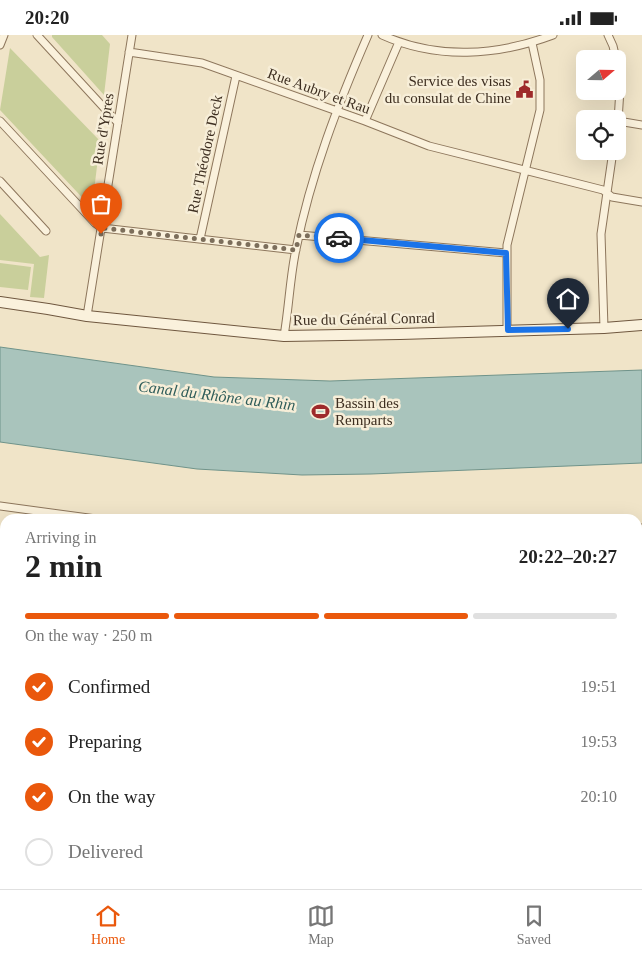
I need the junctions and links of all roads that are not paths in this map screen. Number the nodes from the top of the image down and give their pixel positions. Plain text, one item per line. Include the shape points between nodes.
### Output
1 (4, 35) edge
2 (37, 35) edge
3 (132, 35) edge
4 (368, 35) edge
5 (382, 35) edge
6 (553, 35) edge
7 (608, 35) edge
8 (398, 42) junction
9 (532, 43) junction
10 (0, 45) edge
11 (615, 50) edge
12 (129, 51) junction
13 (236, 76) junction
14 (336, 111) junction
15 (0, 121) edge
16 (365, 121) junction
17 (626, 122) edge
18 (118, 123) junction
19 (642, 125) edge
20 (612, 160) edge
21 (525, 170) junction
22 (0, 181) edge
23 (607, 193) junction
24 (642, 202) edge
25 (102, 228) junction
26 (46, 231) dead end
27 (299, 235) junction
28 (200, 239) junction
29 (296, 250) junction
30 (506, 253) junction
31 (0, 303) edge
32 (88, 316) junction
33 (642, 325) edge
34 (604, 328) junction
35 (508, 330) junction
36 (284, 336) junction
37 (0, 506) edge
38 (59, 514) edge

1 - 10 street
2 - 18 street
3 - 12 street, Rue d'Ypres
4 - 14 street
5 - 8 street
6 - 9 street
7 - 11 street
8 - 9 street via 420,49 466,52
8 - 16 street
9 - 21 street via 540,80 540,110
12 - 13 street, Rue Aubry et Rau via 202,63
12 - 18 street, Rue d'Ypres
13 - 14 street, Rue Aubry et Rau
13 - 28 street, Rue Théodore Deck
14 - 16 street, Rue Aubry et Rau
14 - 27 street via 313,179
15 - 25 street
16 - 21 street, Rue Aubry et Rau via 429,146
17 - 19 street
18 - 25 street, Rue d'Ypres
20 - 23 street
21 - 23 street, Rue Aubry et Rau
21 - 30 street
22 - 26 street
23 - 24 street, Rue Aubry et Rau via 612,197
23 - 34 street via 601,239
25 - 28 street
25 - 32 street, Rue d'Ypres
27 - 29 street
27 - 30 street
28 - 29 street
29 - 36 street
30 - 35 street
31 - 32 main road, Rue du Général Conrad
32 - 36 main road, Rue du Général Conrad
33 - 34 main road, Rue du Général Conrad
34 - 35 main road, Rue du Général Conrad
35 - 36 main road, Rue du Général Conrad
37 - 38 street

